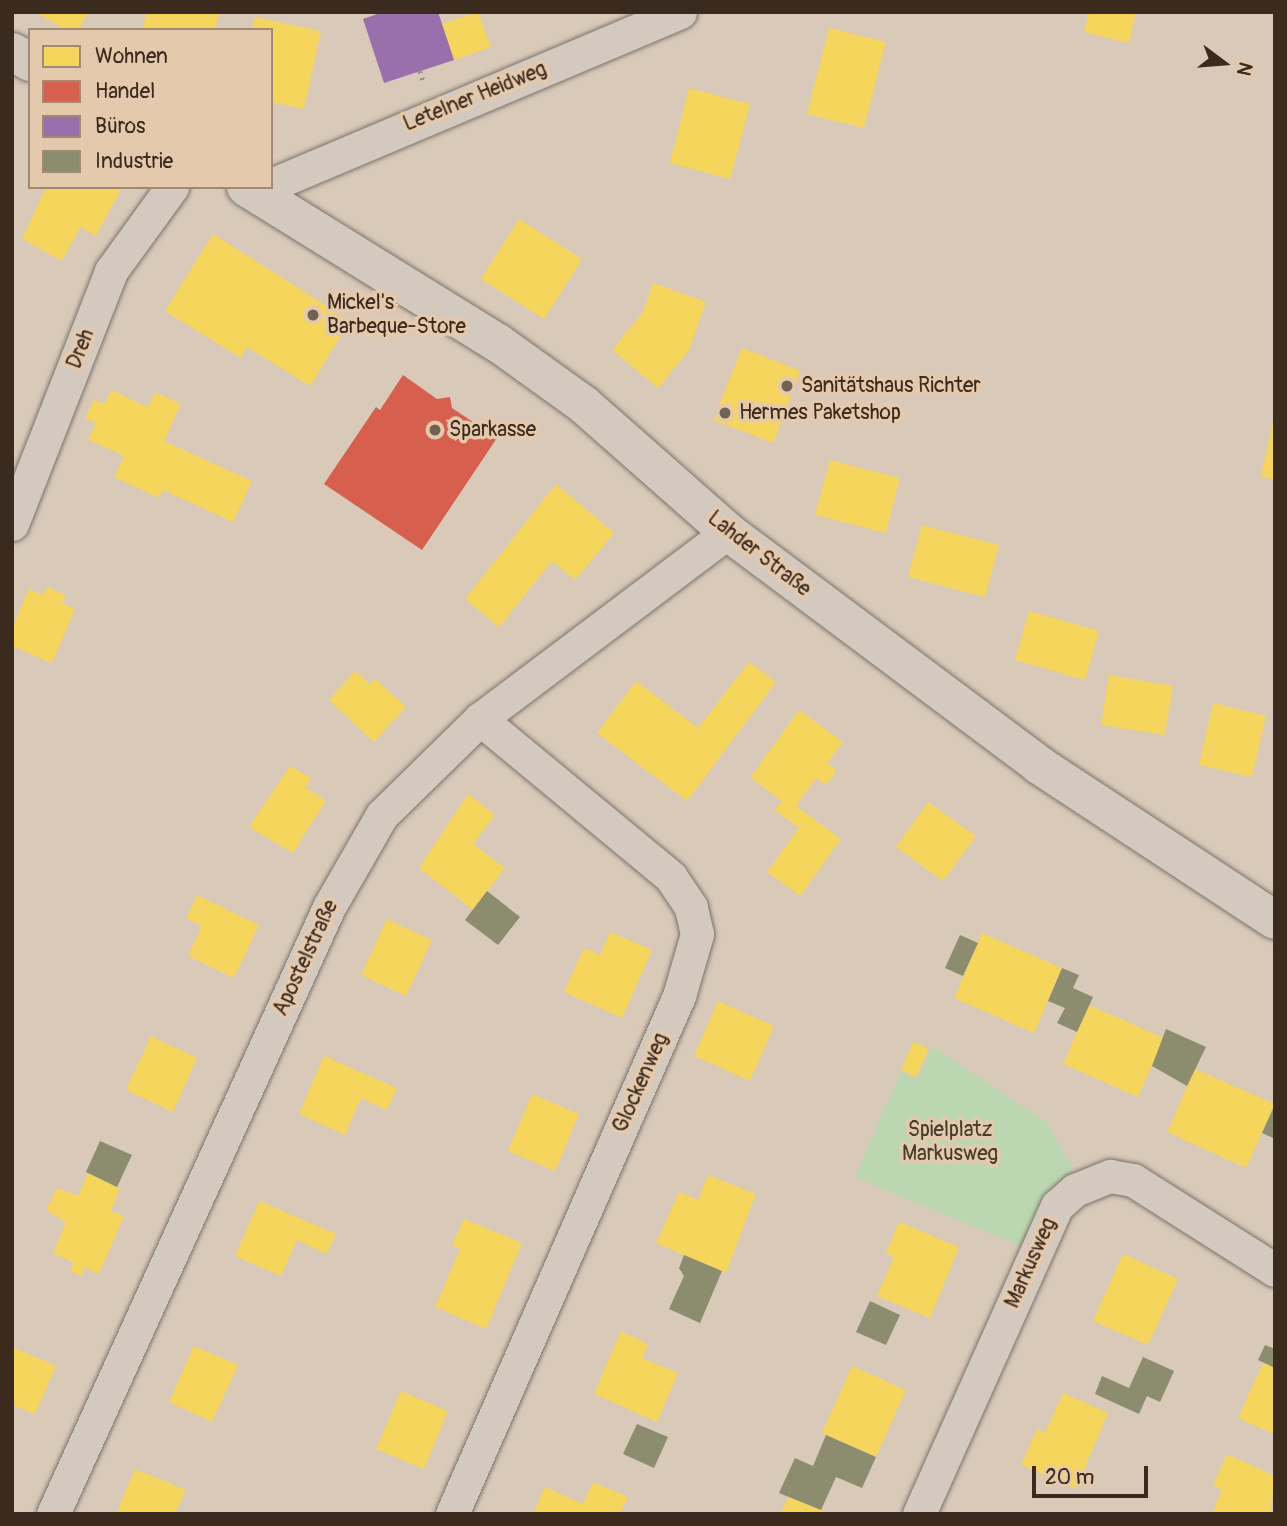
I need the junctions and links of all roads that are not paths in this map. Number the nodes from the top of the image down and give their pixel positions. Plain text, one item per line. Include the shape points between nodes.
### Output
1 (680, 12) edge
2 (12, 52) edge
3 (28, 61) edge
4 (273, 182) edge
5 (171, 189) edge
6 (261, 189) edge
7 (12, 524) edge
8 (728, 531) junction
9 (480, 719) junction
10 (1275, 920) edge
11 (1275, 1270) edge
12 (53, 1514) edge
13 (452, 1514) edge
14 (919, 1514) edge

1 - 4 street, Letelner Heidweg
2 - 3 street
5 - 7 street, Dreh via 111,271
6 - 8 street, Lahder Straße via 498,343 583,404
8 - 9 street, Apostelstraße
8 - 10 street, Lahder Straße via 1038,765
9 - 12 street, Apostelstraße via 382,815 353,860
9 - 13 street, Glockenweg via 671,877 691,907 696,934 679,996
11 - 14 street, Markusweg via 1133,1180 1110,1176 1075,1190 1057,1206

